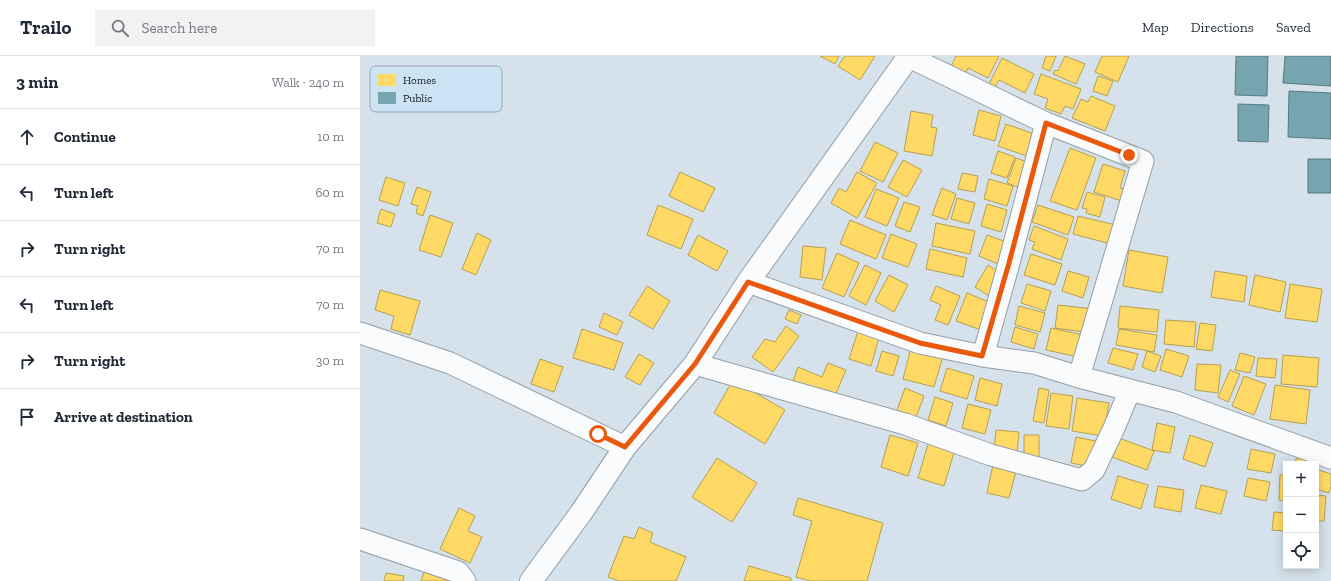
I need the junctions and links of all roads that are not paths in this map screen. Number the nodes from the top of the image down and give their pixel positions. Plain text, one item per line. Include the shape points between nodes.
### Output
1 (909, 56) edge
2 (1046, 123) junction
3 (748, 282) junction
4 (360, 333) edge
5 (982, 356) junction
6 (695, 364) junction
7 (1080, 377) junction
8 (1130, 390) junction
9 (625, 447) junction
10 (1331, 458) edge
11 (360, 539) edge
12 (466, 581) edge
13 (531, 581) edge

1 - 2 street
1 - 3 street
2 - 5 street
2 - 7 street via 1143,161
3 - 5 street via 920,343
3 - 6 street
4 - 9 street via 450,363
5 - 7 street via 1034,363
6 - 8 street via 904,424 991,455 1082,480 1094,470
6 - 9 street
7 - 8 street
8 - 10 street via 1176,402
9 - 13 street
11 - 12 street via 458,572

